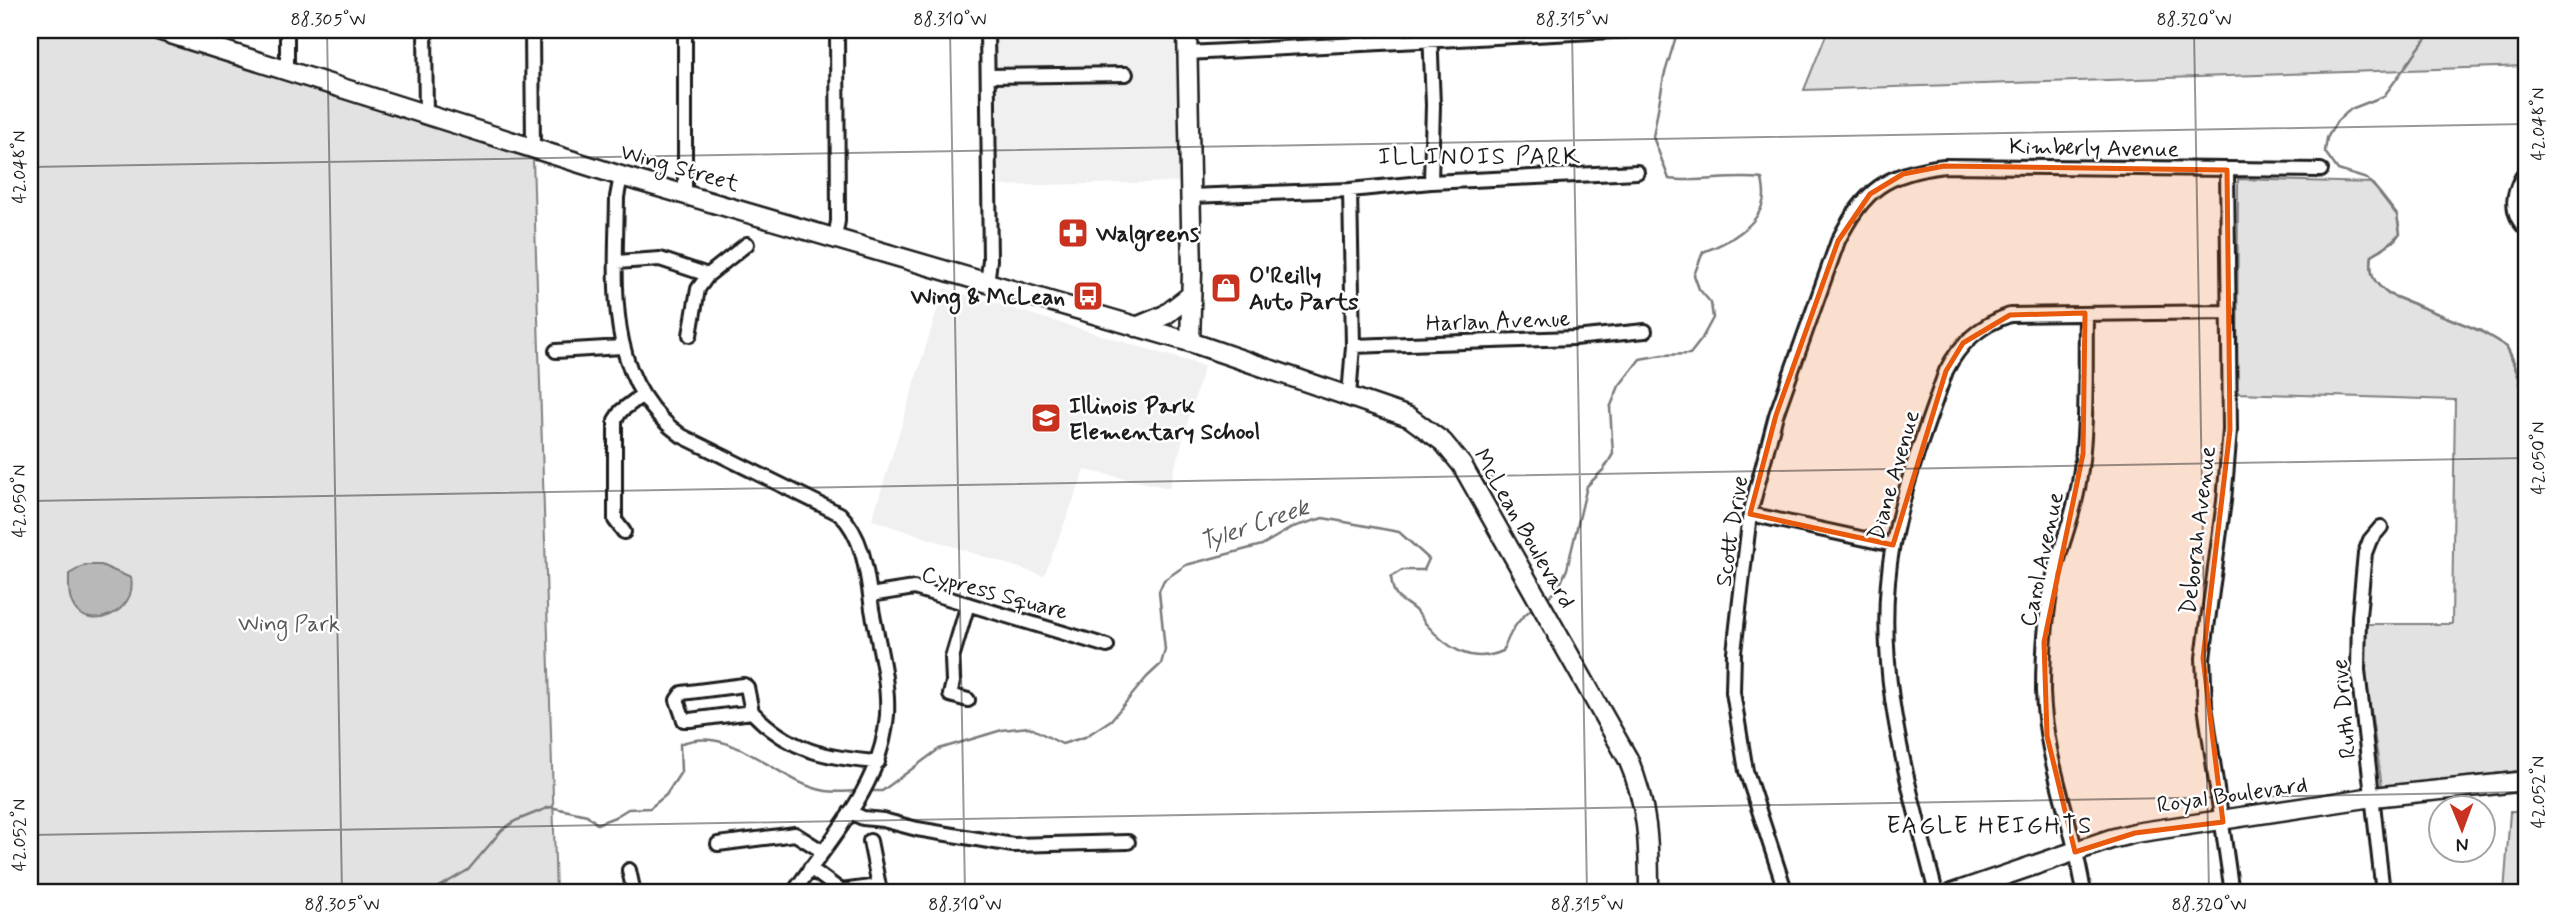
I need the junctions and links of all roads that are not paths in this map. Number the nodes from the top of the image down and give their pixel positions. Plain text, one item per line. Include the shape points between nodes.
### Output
1 (158, 30) edge
2 (280, 30) edge
3 (287, 30) edge
4 (425, 30) edge
5 (533, 30) edge
6 (685, 30) edge
7 (837, 30) edge
8 (987, 30) edge
9 (1187, 30) edge
10 (1632, 30) edge
11 (1430, 36) edge
12 (1187, 54) junction
13 (284, 70) junction
14 (1126, 74) dead end
15 (988, 76) junction
16 (426, 116) junction
17 (533, 147) junction
18 (2527, 169) edge
19 (2227, 170) junction
20 (2321, 170) dead end
21 (1637, 172) dead end
22 (621, 176) junction
23 (1431, 182) junction
24 (1350, 190) junction
25 (1873, 192) joint
26 (685, 193) junction
27 (1190, 196) junction
28 (2527, 230) edge
29 (835, 238) junction
30 (747, 244) dead end
31 (617, 262) junction
32 (708, 275) junction
33 (987, 284) junction
34 (1191, 295) junction
35 (2228, 312) junction
36 (2085, 314) junction
37 (1136, 327) junction
38 (1645, 331) dead end
39 (690, 335) dead end
40 (1190, 342) junction
41 (1353, 346) junction
42 (622, 347) junction
43 (556, 351) dead end
44 (642, 395) junction
45 (1349, 396) junction
46 (1750, 514) junction
47 (2381, 527) dead end
48 (624, 531) dead end
49 (1893, 545) junction
50 (870, 595) junction
51 (968, 604) junction
52 (1107, 646) dead end
53 (968, 700) dead end
54 (752, 712) junction
55 (878, 762) junction
56 (2527, 781) edge
57 (2373, 797) junction
58 (852, 809) junction
59 (2222, 822) junction
60 (870, 841) dead end
61 (1128, 842) dead end
62 (718, 844) dead end
63 (822, 851) junction
64 (2075, 852) junction
65 (810, 868) junction
66 (629, 870) dead end
67 (634, 893) edge
68 (793, 893) edge
69 (1649, 893) edge
70 (1786, 893) edge
71 (1936, 893) edge
72 (1953, 893) edge
73 (2084, 893) edge
74 (2232, 893) edge
75 (2383, 893) edge

1 - 13 street, Wing Street
2 - 13 street
3 - 13 street
4 - 16 street
5 - 17 street
6 - 26 street
7 - 29 street
8 - 15 street
9 - 12 street
10 - 11 street
11 - 12 street
11 - 23 street
12 - 27 street
13 - 16 street, Wing Street
14 - 15 street
15 - 33 street
16 - 17 street, Wing Street
17 - 22 street, Wing Street
18 - 28 street via 2515,206 2517,220
19 - 20 street, Kimberly Avenue
19 - 25 street, Kimberly Avenue via 1944,166 1903,174
19 - 35 street, Deborah Avenue
21 - 23 street
22 - 26 street, Wing Street
22 - 31 street
23 - 24 street
24 - 27 street
24 - 41 street
25 - 46 street, Scott Drive via 1851,215 1838,241 1776,415
26 - 29 street, Wing Street
27 - 34 street
29 - 33 street, Wing Street
30 - 32 street
31 - 32 street via 660,259
31 - 42 street
32 - 39 street via 698,289
33 - 37 street, Wing Street
34 - 37 street via 1165,315
34 - 40 street
35 - 36 street, Diane Avenue
35 - 59 street, Deborah Avenue via 2228,466 2203,658 2205,706
36 - 49 street, Diane Avenue via 2010,315 1988,324 1964,343 1946,371 1912,469
36 - 64 street, Carol Avenue via 2083,454 2054,574 2044,667 2047,736
37 - 40 street, Wing Street
38 - 41 street, Harlan Avenue
40 - 45 street, McLean Boulevard
41 - 45 street
42 - 43 street
42 - 44 street
44 - 48 street via 621,411 614,427 615,520
44 - 50 street via 682,436 840,514 858,538
45 - 69 street, McLean Boulevard via 1409,417 1432,431 1474,485 1640,785 1647,826
46 - 49 street
46 - 70 street, Scott Drive via 1733,692 1746,771
47 - 57 street, Ruth Drive via 2365,553 2359,616 2358,670
49 - 71 street, Diane Avenue via 1886,635 1892,709
50 - 51 street, Cypress Square via 914,588
50 - 55 street via 887,702
51 - 52 street, Cypress Square
51 - 53 street via 952,658 950,695
54 - 54 street via 744,685 682,693 677,700 684,720
54 - 55 street via 776,735 806,750
55 - 58 street
56 - 57 street, Royal Boulevard
57 - 59 street, Royal Boulevard
57 - 75 street, Ruth Drive
58 - 61 street via 863,818 1013,845
58 - 63 street
59 - 64 street, Royal Boulevard via 2135,833
59 - 74 street, Deborah Avenue
60 - 65 street via 879,886 841,891
62 - 63 street via 795,834
63 - 65 street
64 - 72 street, Royal Boulevard
64 - 73 street, Carol Avenue
65 - 68 street
66 - 67 street

